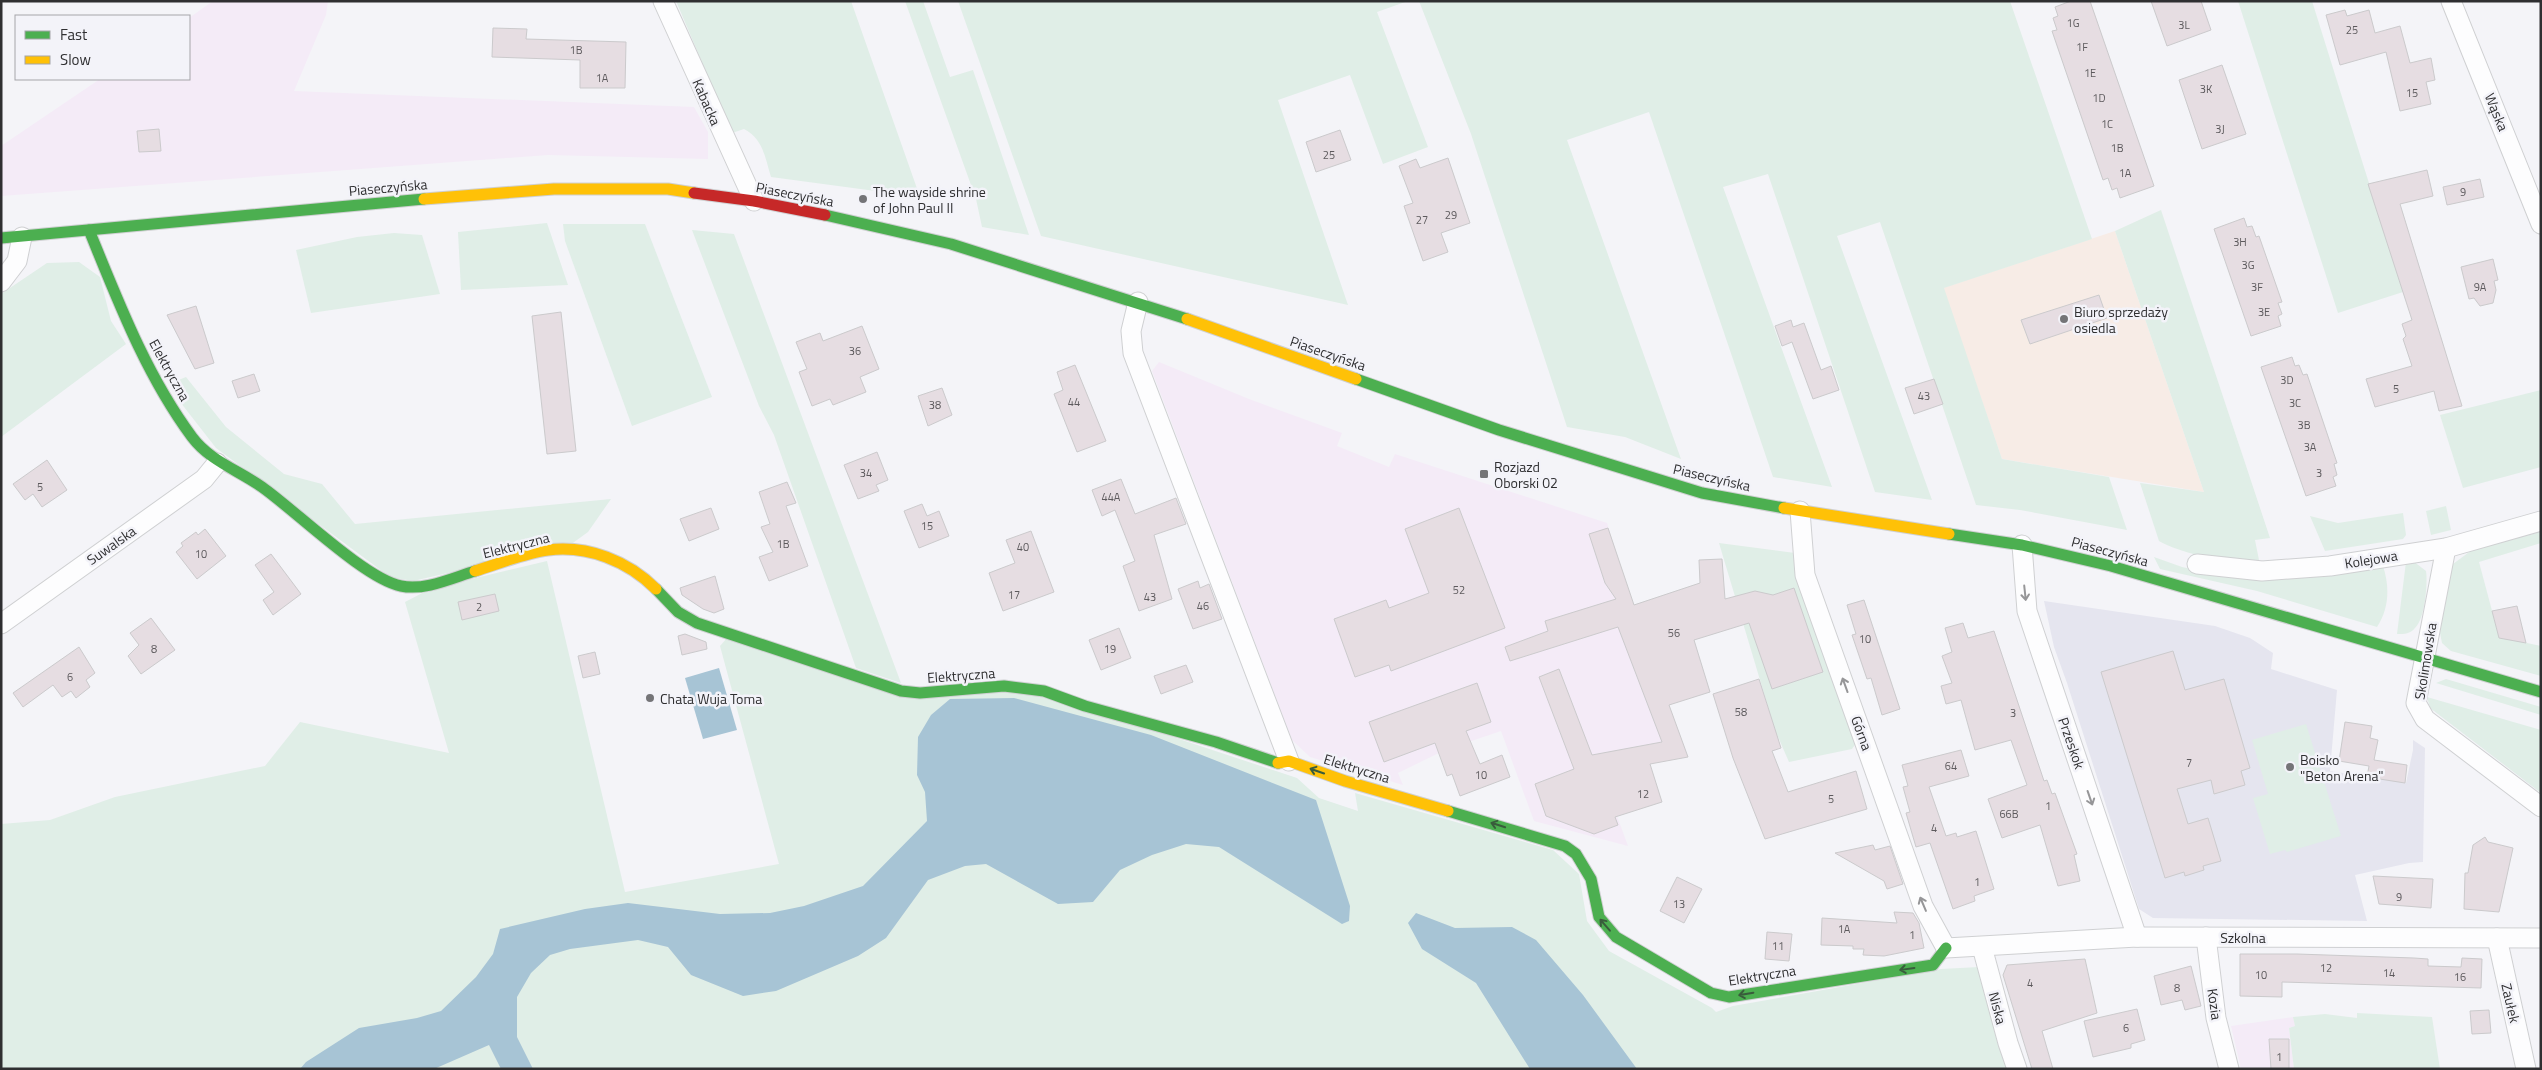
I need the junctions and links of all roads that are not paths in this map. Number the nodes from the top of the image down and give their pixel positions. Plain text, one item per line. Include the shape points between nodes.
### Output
1 (663, 1) edge
2 (2451, 1) edge
3 (754, 201) junction
4 (2541, 224) edge
5 (89, 230) junction
6 (22, 237) junction
7 (1, 238) edge
8 (1, 282) edge
9 (1138, 302) junction
10 (217, 463) junction
11 (1800, 511) junction
12 (2541, 521) edge
13 (2022, 545) junction
14 (2446, 548) junction
15 (2197, 564) dead end
16 (1, 624) edge
17 (2424, 657) junction
18 (2541, 692) edge
19 (1289, 761) junction
20 (2541, 807) edge
21 (2137, 937) junction
22 (2206, 937) junction
23 (2497, 938) junction
24 (2541, 938) edge
25 (1982, 947) junction
26 (1946, 948) junction
27 (2017, 1069) edge
28 (2229, 1069) edge
29 (2526, 1069) edge

1 - 3 street, Kabacka
2 - 4 street, Wąska
3 - 5 main road, Piaseczyńska via 668,189 554,189
3 - 9 main road, Piaseczyńska via 951,244
5 - 6 main road, Piaseczyńska
5 - 10 main road, Elektryczna via 125,319 167,398 196,442
6 - 7 main road, Piaseczyńska
6 - 8 street via 17,262
9 - 11 main road, Piaseczyńska via 1499,430 1636,474 1702,493
9 - 19 street via 1131,331 1133,353
10 - 16 street, Suwalska via 204,479
10 - 19 main road, Elektryczna via 262,486 332,542 398,586 427,585 547,550 579,549 613,558 646,579 678,612 697,623 901,691 920,693 1022,687 1216,742 1276,763
11 - 13 main road, Piaseczyńska
26 -> 11 street, Górna via 1923,906 1805,574
12 - 14 street, Kolejowa
13 - 17 main road, Piaseczyńska via 2111,566
13 -> 21 street, Przeskok via 2027,611
14 - 15 street, Kolejowa via 2330,566 2262,570
14 - 17 street, Skolimowska
17 - 18 main road, Piaseczyńska
17 - 20 street, Skolimowska via 2416,703 2425,719
26 -> 19 main road, Elektryczna via 1933,966 1729,997 1711,993 1616,937 1599,917 1591,879 1576,854 1565,846
21 - 22 street, Szkolna
21 - 25 street, Szkolna
22 - 23 street, Szkolna
22 - 28 street, Kozia via 2216,1018
23 - 24 street, Szkolna
23 - 29 street, Zaułek
25 - 26 street, Szkolna
25 - 27 street, Niska

